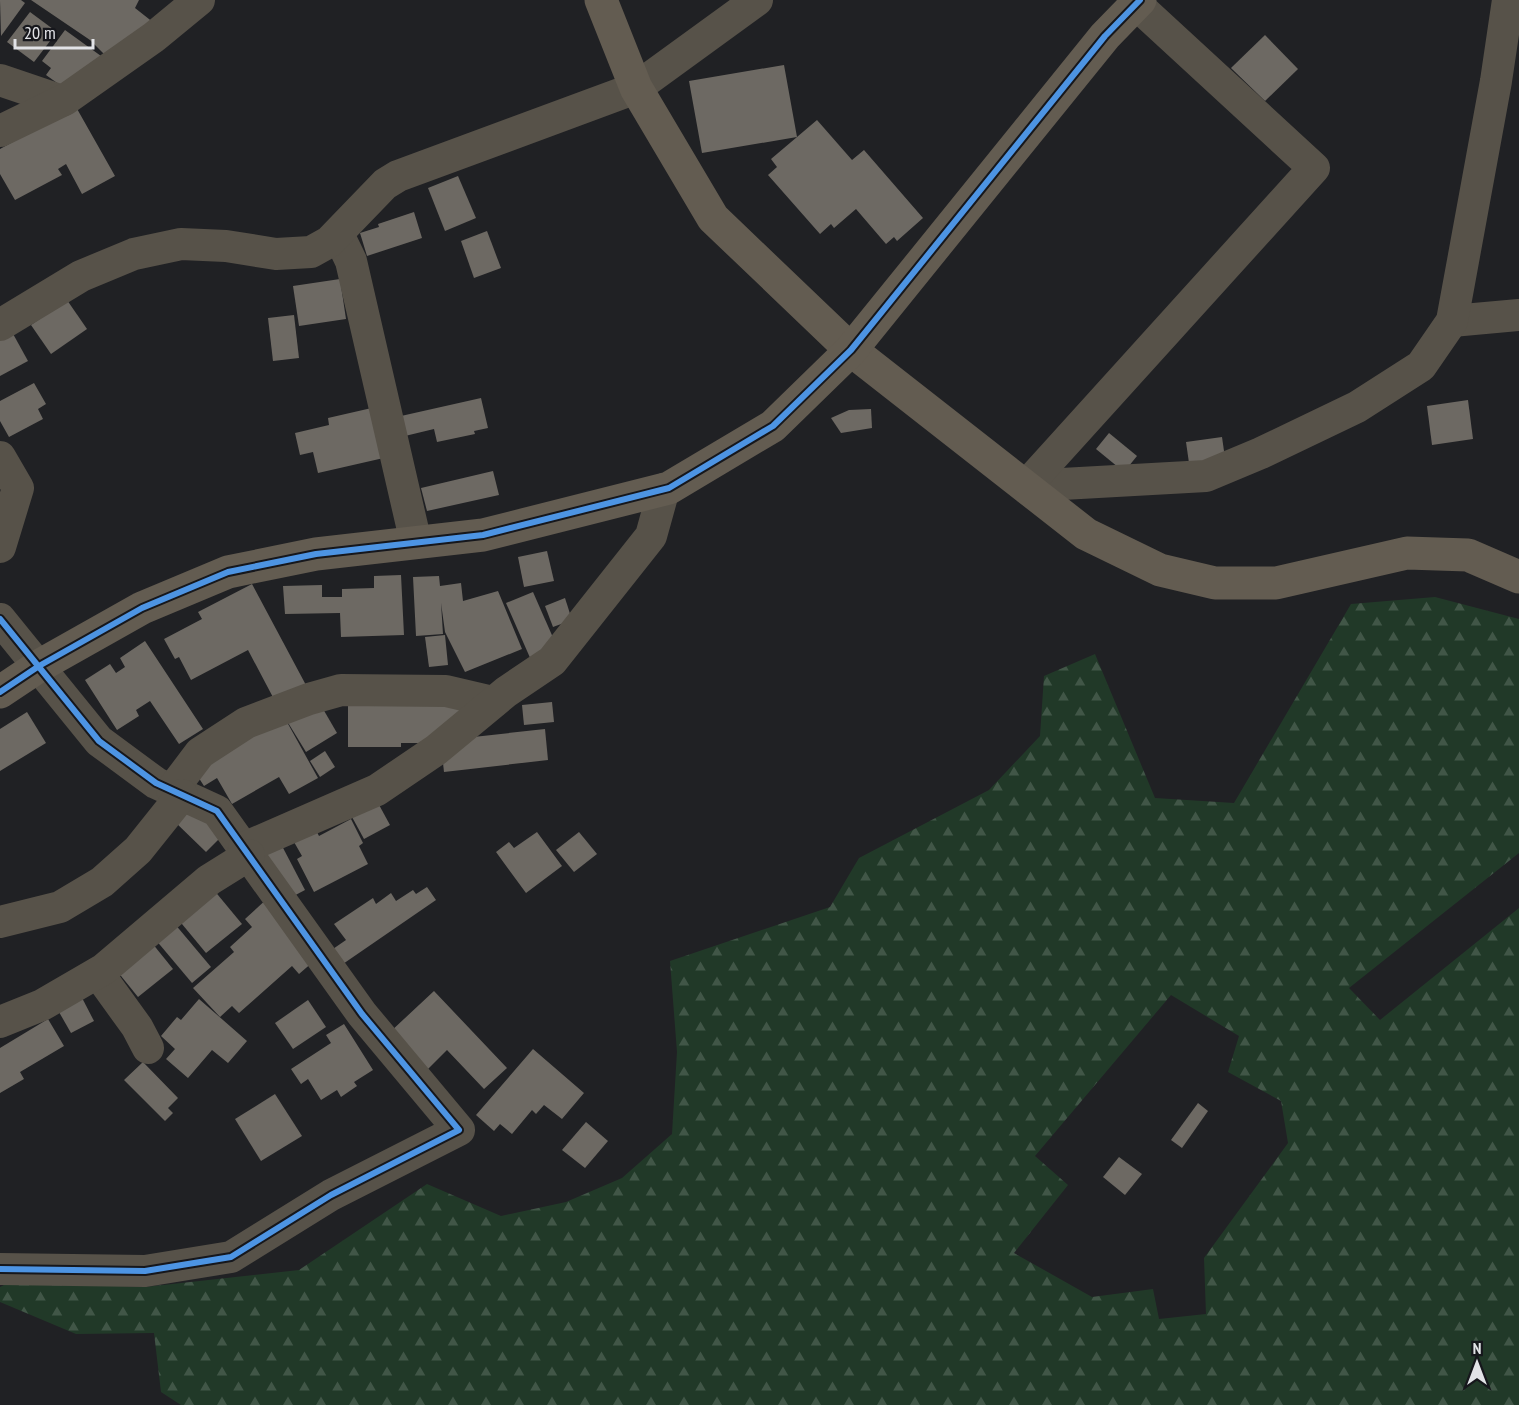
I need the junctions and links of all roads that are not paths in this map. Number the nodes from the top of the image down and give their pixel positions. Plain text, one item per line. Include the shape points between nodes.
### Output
1 (200, 0) edge
2 (601, 0) edge
3 (757, 0) edge
4 (1508, 0) edge
5 (1138, 2) edge
6 (0, 80) edge
7 (636, 88) junction
8 (62, 101) junction
9 (0, 131) edge
10 (338, 234) junction
11 (1519, 315) edge
12 (1452, 321) junction
13 (0, 325) edge
14 (851, 350) junction
15 (0, 457) edge
16 (1026, 486) junction
17 (664, 489) junction
18 (416, 543) junction
19 (0, 547) edge
20 (1519, 577) edge
21 (0, 619) edge
22 (39, 666) junction
23 (0, 692) edge
24 (494, 702) junction
25 (177, 793) junction
26 (246, 852) junction
27 (0, 922) edge
28 (98, 973) junction
29 (0, 1022) edge
30 (148, 1048) dead end
31 (0, 1269) edge

1 - 8 street
2 - 7 street
3 - 7 street
4 - 12 street
5 - 14 street via 1105,36
5 - 16 street via 1314,168
6 - 8 street
7 - 10 street via 398,176 385,184
7 - 14 street via 713,218
8 - 9 street
10 - 13 street via 311,252 276,254 181,244 134,254 81,276
10 - 18 street via 351,261
11 - 12 street
12 - 16 street via 1421,366 1357,407 1206,476
14 - 16 street
14 - 17 street via 773,426
15 - 19 street via 18,488
16 - 20 street via 1086,534 1160,570 1215,583 1276,583 1407,552 1468,555
17 - 18 street via 483,535
17 - 24 street via 651,537 566,644 552,661
18 - 22 street via 316,554 228,572 142,608
21 - 22 street
22 - 23 street
22 - 25 street via 99,741 156,783
24 - 25 street via 446,691 341,690 309,699 246,723 201,753
24 - 26 street via 436,750 377,790
25 - 26 street via 217,811
25 - 27 street via 138,850 102,882 60,907
26 - 28 street
26 - 31 street via 362,1014 459,1130 332,1195 231,1257 145,1271
28 - 29 street via 42,1005
28 - 30 street

